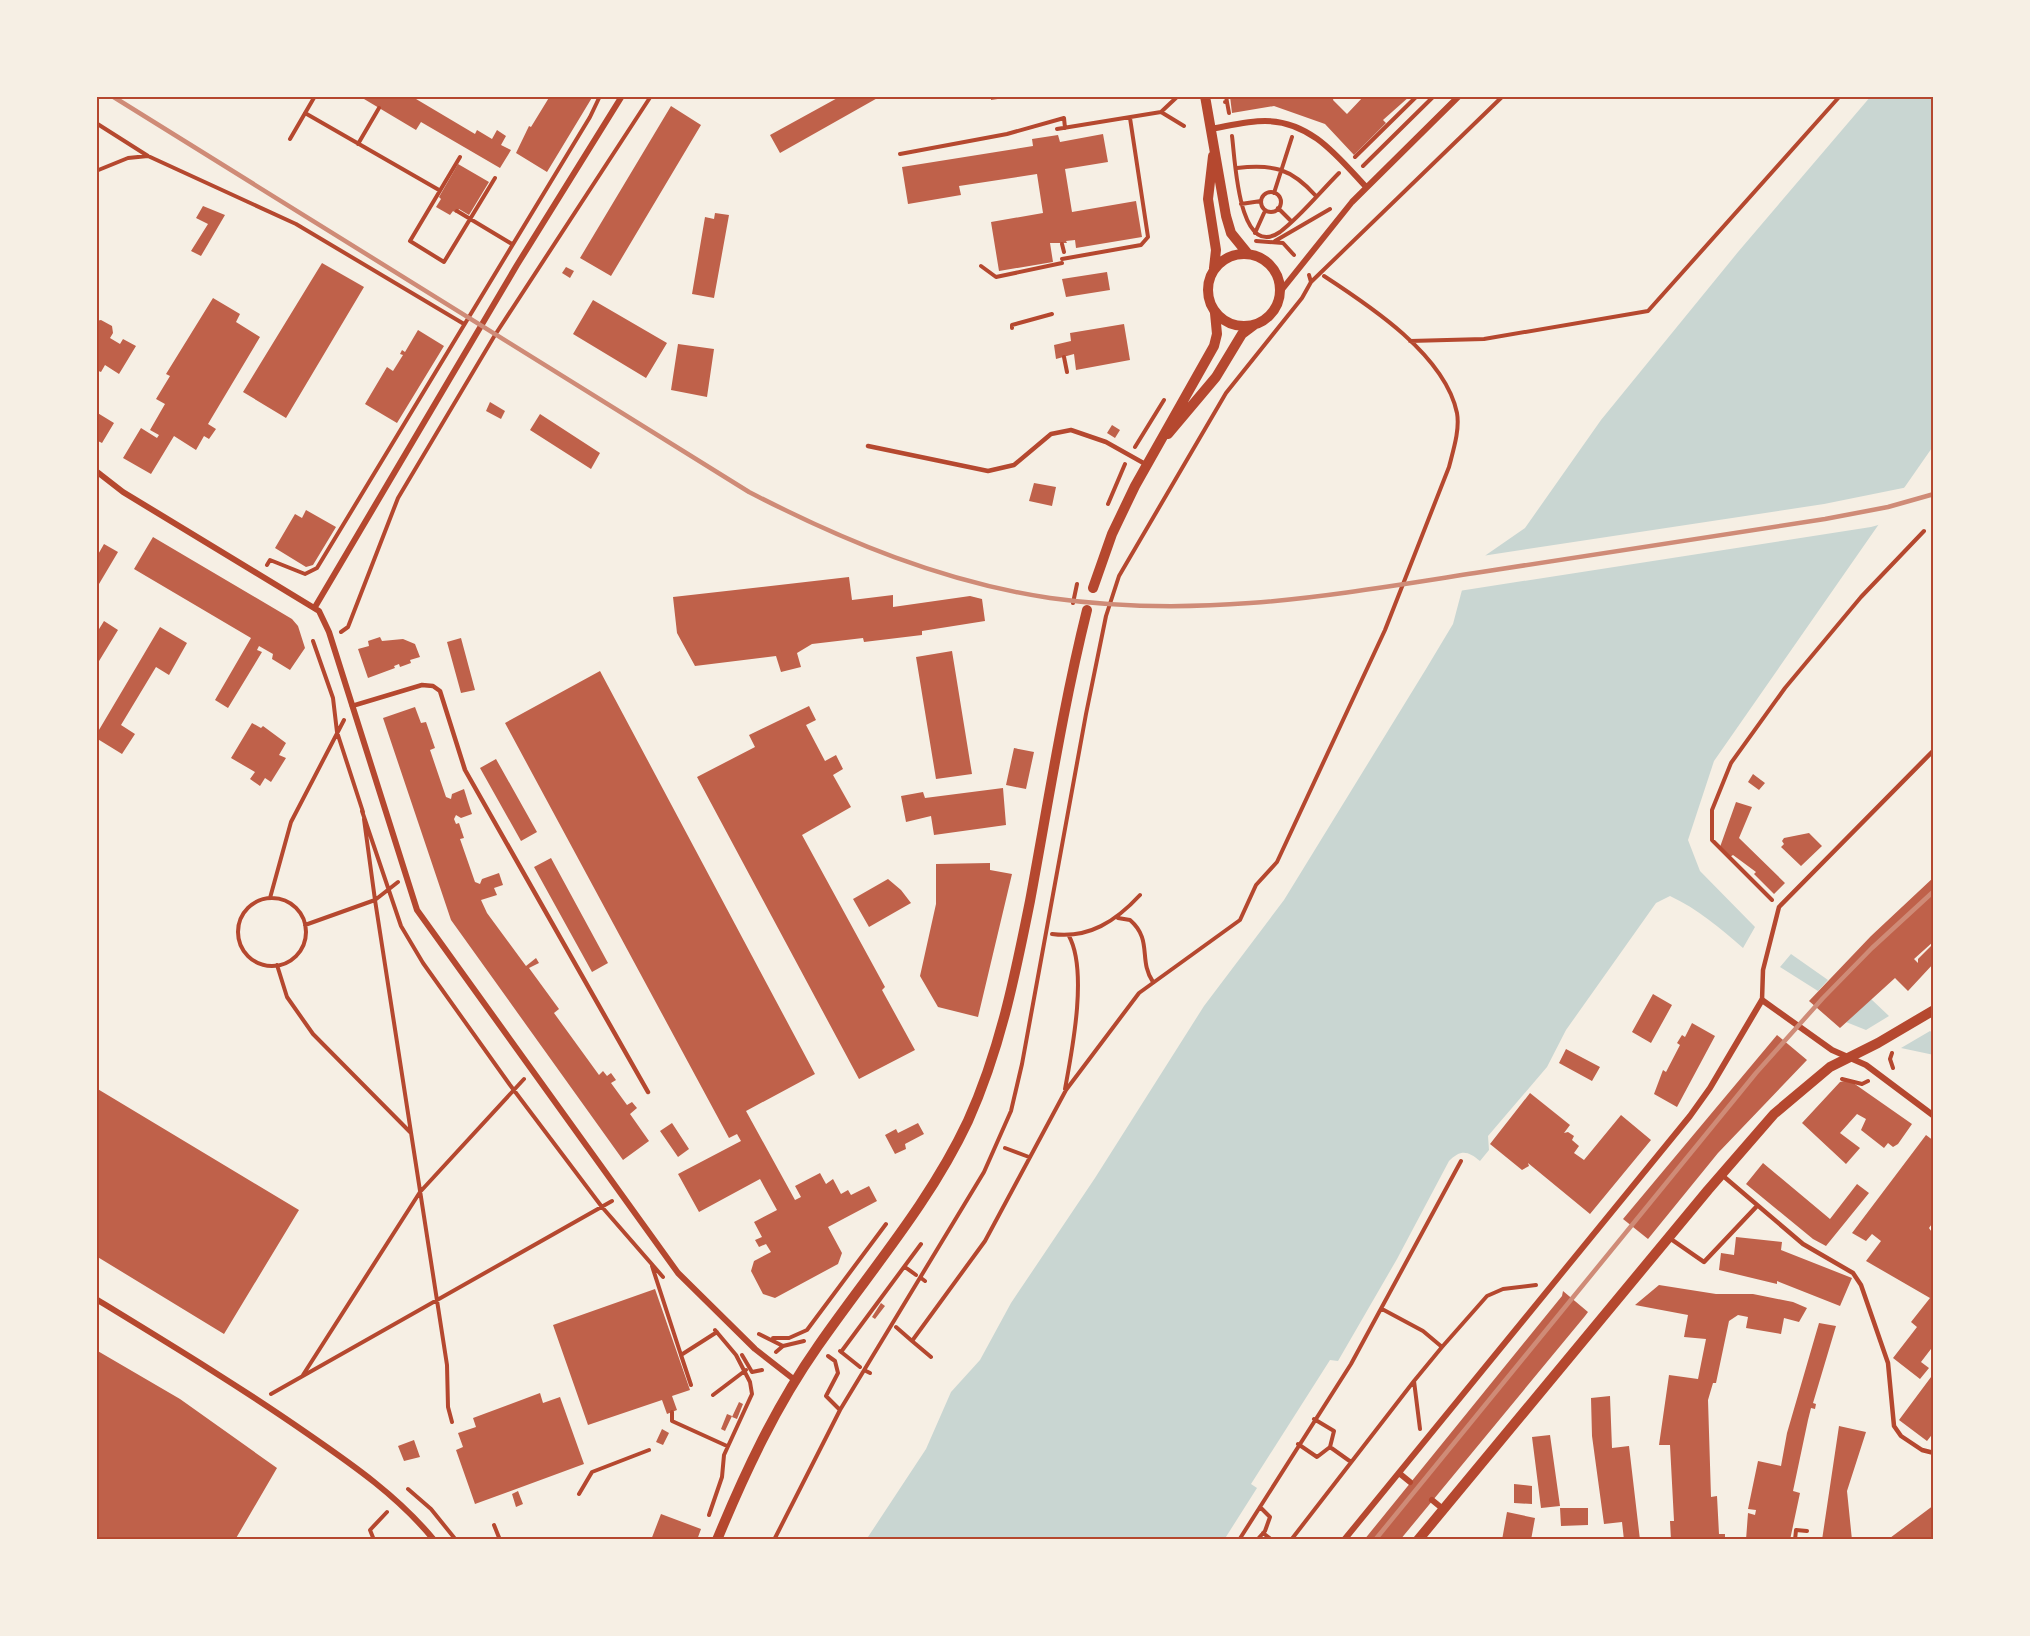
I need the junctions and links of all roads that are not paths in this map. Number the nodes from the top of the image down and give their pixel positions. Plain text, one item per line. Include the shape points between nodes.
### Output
1 (622, 96) edge
2 (1205, 96) edge
3 (1459, 96) edge
4 (1210, 129) junction
5 (1214, 153) junction
6 (1366, 187) junction
7 (1248, 254) junction
8 (1213, 270) junction
9 (1280, 292) junction
10 (1215, 313) junction
11 (1254, 325) junction
12 (1162, 441) junction
13 (868, 446) dead end
14 (1147, 465) junction
15 (96, 471) edge
16 (1093, 588) dead end
17 (315, 607) junction
18 (1087, 610) dead end
19 (352, 706) junction
20 (1934, 750) edge
21 (1762, 1000) junction
22 (1934, 1010) edge
23 (1849, 1058) junction
24 (648, 1092) dead end
25 (1934, 1116) edge
26 (1721, 1174) junction
27 (1757, 1206) junction
28 (1668, 1238) junction
29 (96, 1299) edge
30 (796, 1381) junction
31 (1934, 1453) edge
32 (1399, 1473) junction
33 (1410, 1482) dead end
34 (1432, 1500) dead end
35 (1443, 1509) junction
36 (434, 1540) edge
37 (717, 1540) edge
38 (1344, 1540) edge
39 (1418, 1540) edge

1 - 17 street
2 - 4 street
3 - 6 street
4 - 5 street
4 - 6 street via 1264,121 1296,126 1316,137
5 - 7 street via 1231,233
5 - 8 street via 1208,199 1216,250
6 - 9 street
7 - 8 street via 1228,257
7 - 9 street via 1260,257 1273,268
8 - 10 street via 1207,291
9 - 11 street via 1273,311
10 - 11 street via 1231,324
10 - 12 street via 1214,346
11 - 12 street via 1238,339 1216,377
12 - 14 street
13 - 14 lane via 988,471 1014,465 1051,434 1071,430 1086,433
14 - 16 street via 1112,534
15 - 17 street via 123,492
17 - 19 street via 329,632
18 - 30 street via 1011,997 988,1071 956,1145 922,1204
19 - 24 lane via 422,685 440,691 465,770
19 - 30 street via 417,910 678,1273 769,1362
20 - 21 lane via 1779,907 1763,970
21 - 23 street
21 - 32 street via 1704,1098
22 - 23 street
23 - 25 street via 1866,1065
23 - 26 street via 1791,1098
26 - 27 lane
26 - 28 street
27 - 28 lane via 1704,1262
27 - 31 lane via 1803,1245 1853,1273 1888,1363 1894,1426 1901,1436
28 - 35 street
29 - 36 street via 260,1400 377,1484
30 - 37 street via 760,1442
32 - 33 street
32 - 38 street
34 - 35 street
35 - 39 street

